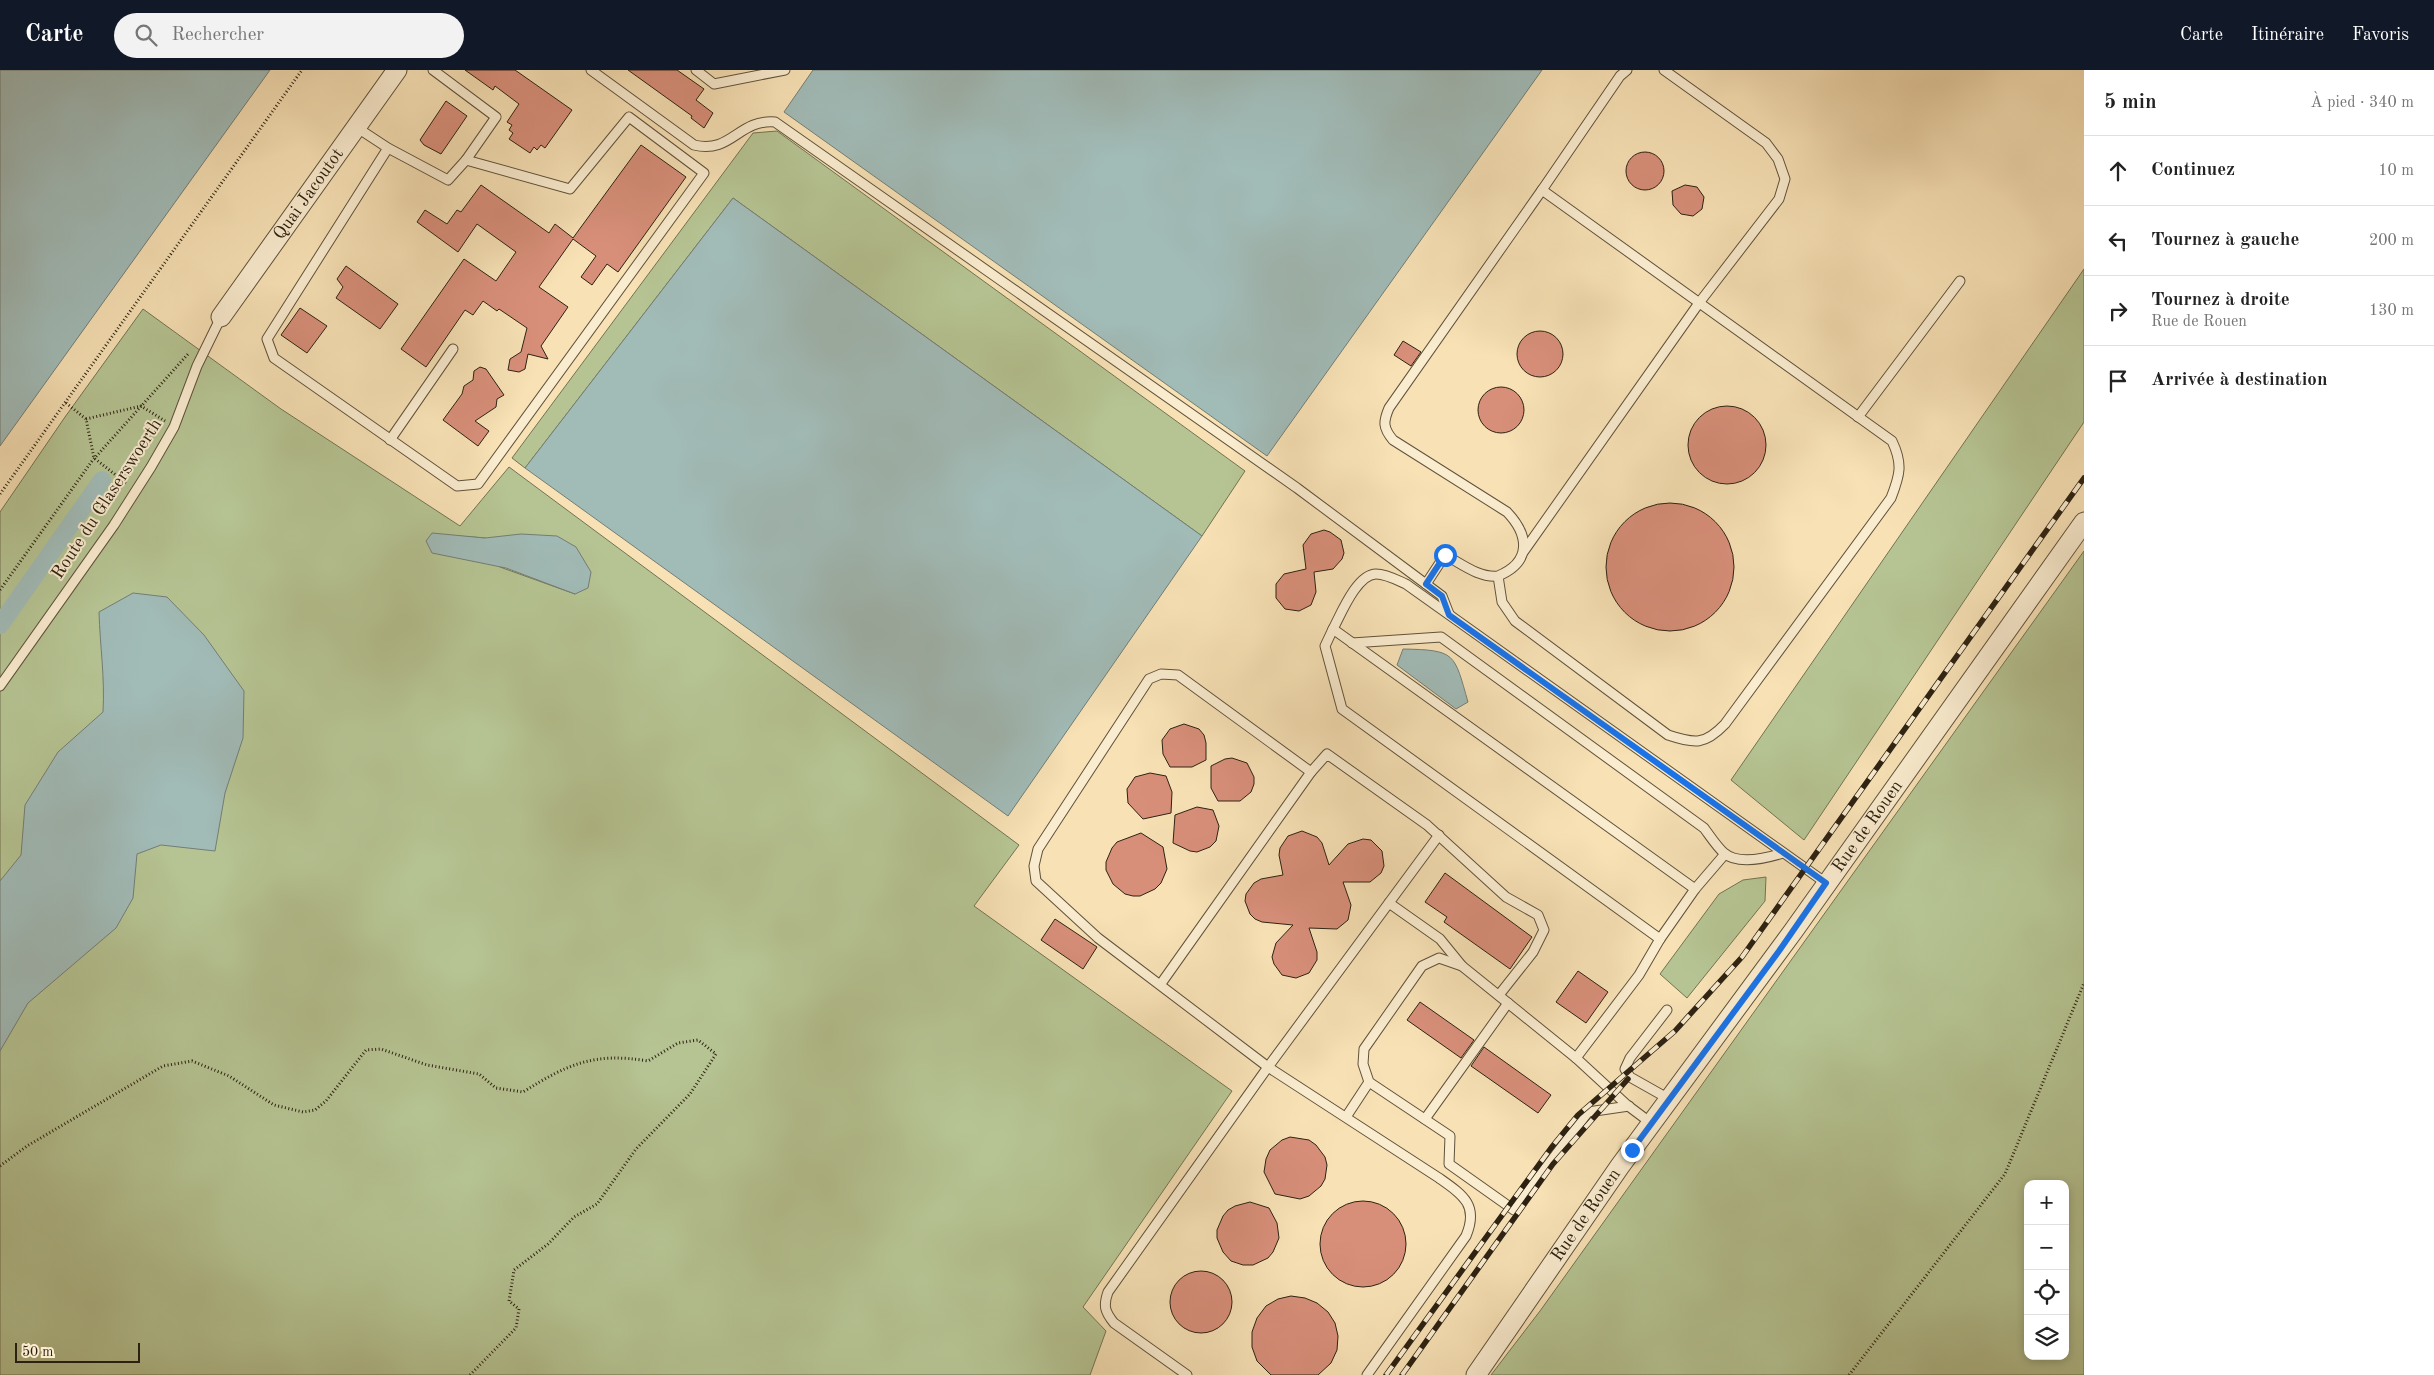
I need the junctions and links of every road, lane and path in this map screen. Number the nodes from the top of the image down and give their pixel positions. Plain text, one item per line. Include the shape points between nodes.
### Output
1 (302, 70) edge
2 (397, 70) edge
3 (433, 70) edge
4 (591, 70) edge
5 (696, 70) edge
6 (785, 70) edge
7 (1628, 70) edge
8 (1664, 70) edge
9 (356, 127) junction
10 (388, 148) junction
11 (466, 160) junction
12 (1542, 190) junction
13 (1960, 281) dead end
14 (1700, 304) junction
15 (221, 317) joint
16 (453, 349) dead end
17 (190, 352) dead end
18 (66, 402) junction
19 (141, 406) junction
20 (1858, 416) junction
21 (86, 419) junction
22 (174, 427) junction
23 (390, 440) junction
24 (94, 458) junction
25 (136, 491) junction
26 (0, 494) edge
27 (2084, 522) edge
28 (1524, 551) junction
29 (1498, 576) junction
30 (1426, 584) junction
31 (0, 590) edge
32 (1449, 615) junction
33 (1333, 629) junction
34 (1352, 643) junction
35 (0, 686) edge
36 (1311, 772) junction
37 (1438, 836) junction
38 (1783, 853) junction
39 (1725, 854) junction
40 (1826, 883) junction
41 (1695, 889) junction
42 (1389, 903) junction
43 (1660, 939) junction
44 (1462, 966) junction
45 (2084, 983) edge
46 (1160, 985) junction
47 (1499, 995) junction
48 (1508, 1003) junction
49 (1667, 1010) dead end
50 (1576, 1058) junction
51 (1268, 1067) junction
52 (1369, 1082) junction
53 (1668, 1099) junction
54 (1629, 1106) junction
55 (1346, 1117) junction
56 (1425, 1119) junction
57 (1651, 1123) junction
58 (1449, 1164) junction
59 (0, 1166) edge
60 (1440, 1178) junction
61 (470, 1375) edge
62 (1186, 1375) edge
63 (1367, 1375) edge
64 (1476, 1375) edge
65 (1849, 1375) edge

1 - 18 path
2 - 9 street, Quai Jacoutot
3 - 11 lane via 496,118
4 - 30 lane via 694,146 719,146 753,123 775,122 1297,488
5 - 6 lane via 714,84
7 - 12 lane via 1620,76
8 - 14 lane via 1766,143 1778,159 1785,179 1779,199
9 - 10 lane
9 - 15 street, Quai Jacoutot
10 - 11 lane via 448,180
10 - 23 lane via 266,339 274,358
11 - 23 lane via 570,190 629,117 704,173 478,484 456,486
12 - 14 lane
12 - 28 lane via 1389,408 1384,425 1393,440 1507,512 1525,536
13 - 20 lane
14 - 20 lane
14 - 28 lane
15 - 22 lane, Route du Glaserswoerth
16 - 23 lane
17 - 19 path
18 - 21 path
18 - 26 path
19 - 21 path
19 - 22 path
19 - 24 path
20 - 29 lane via 1892,441 1900,457 1899,477 1890,498 1725,724 1712,737 1699,742 1668,735 1537,639 1507,611 1498,588
21 - 24 path
22 - 25 lane, Route du Glaserswoerth
24 - 25 path
24 - 31 path
25 - 35 lane, Route du Glaserswoerth
27 - 40 street, Rue de Rouen
28 - 29 lane via 1507,572
29 - 30 lane via 1480,574 1445,555
30 - 32 lane via 1442,596
32 - 33 lane via 1406,584 1376,574 1366,576 1357,586
32 - 38 lane
33 - 34 lane
33 - 43 lane via 1325,646 1342,709
34 - 39 lane via 1442,637 1704,828
34 - 41 lane
36 - 37 lane via 1327,754
36 - 46 lane
36 - 46 lane via 1178,675 1161,674 1150,679 1038,849 1034,866 1036,881 1098,938
37 - 42 lane
37 - 47 lane via 1506,897 1538,915 1544,930 1533,952
38 - 39 lane via 1743,859
38 - 40 lane
39 - 41 lane
40 - 53 street, Rue de Rouen
41 - 43 lane
42 - 44 lane via 1440,939
42 - 51 lane
43 - 50 lane via 1638,975
44 - 47 lane
44 - 52 lane via 1438,958 1422,966 1364,1050 1363,1064
45 - 65 path via 2005,1174
46 - 51 lane
47 - 48 lane
48 - 50 lane
48 - 56 lane
49 - 53 lane via 1630,1058 1626,1069 1630,1077
50 - 54 lane
51 - 55 lane
51 - 62 lane via 1108,1292 1104,1303 1106,1313 1114,1323
52 - 55 lane
52 - 56 lane
53 - 57 street, Rue de Rouen
54 - 57 lane
54 - 58 lane via 1588,1112 1514,1210
55 - 60 lane
56 - 58 lane via 1450,1136
57 - 64 street, Rue de Rouen
58 - 60 lane
59 - 61 path via 26,1146 163,1066 192,1061 230,1076 274,1105 303,1112 316,1110 326,1101 366,1050 381,1049 427,1065 479,1074 496,1088 523,1092 583,1061 628,1058 648,1061 678,1043 698,1040 716,1054 690,1094 636,1148 597,1204 574,1217 548,1244 514,1270 509,1301 519,1309 516,1328
60 - 63 lane via 1461,1193 1470,1208 1472,1221 1466,1236

